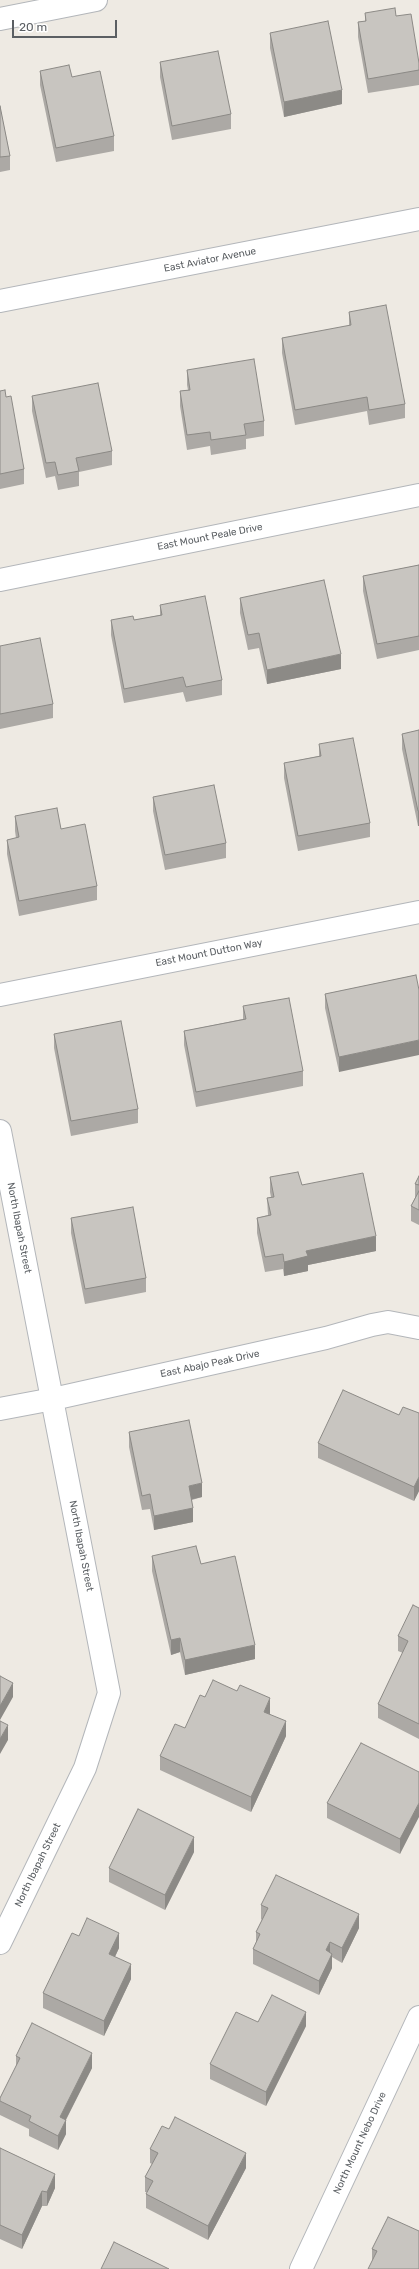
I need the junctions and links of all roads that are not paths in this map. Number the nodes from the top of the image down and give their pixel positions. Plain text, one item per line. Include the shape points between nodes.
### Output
1 (96, 0) edge
2 (0, 19) edge
3 (419, 219) edge
4 (0, 301) edge
5 (419, 495) edge
6 (0, 580) edge
7 (419, 912) edge
8 (0, 995) edge
9 (0, 1131) edge
10 (419, 1328) edge
11 (53, 1399) junction
12 (0, 1409) edge
13 (0, 1943) edge
14 (419, 2017) edge
15 (301, 2269) edge

1 - 2 street
3 - 4 street, East Aviator Avenue
5 - 6 street, East Mount Peale Drive
7 - 8 street, East Mount Dutton Way
9 - 11 street, North Ibapah Street
10 - 11 street, East Abajo Peak Drive via 388,1322 372,1325 326,1338
11 - 12 street, East Abajo Peak Drive
11 - 13 street, North Ibapah Street via 109,1693 85,1768
14 - 15 street, North Mount Nebo Drive

